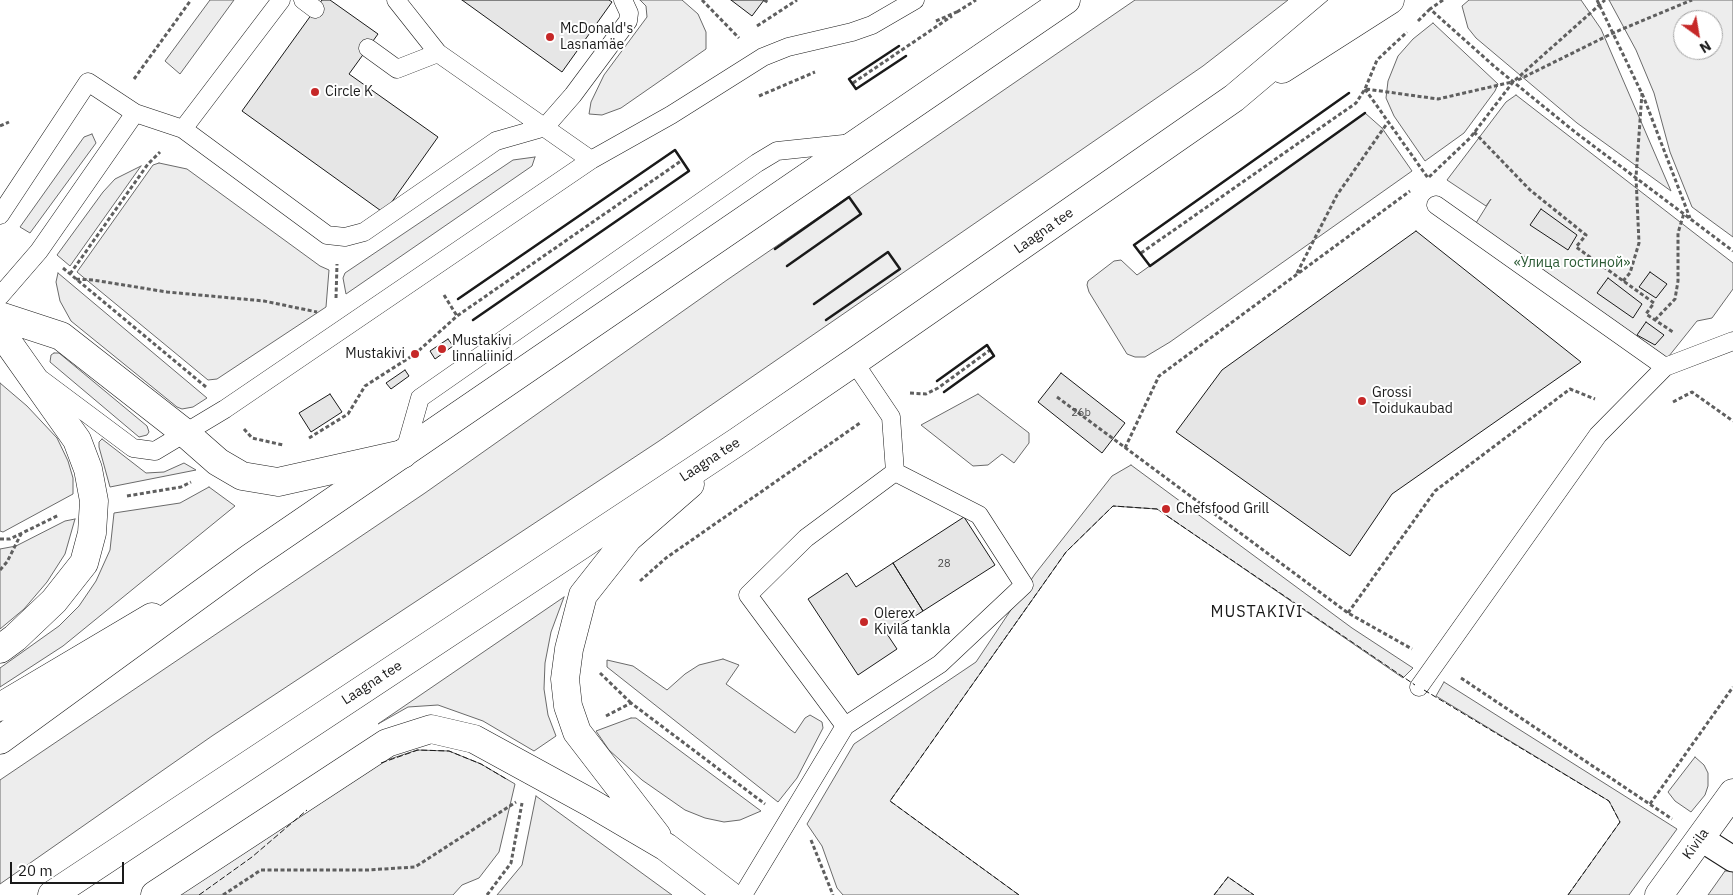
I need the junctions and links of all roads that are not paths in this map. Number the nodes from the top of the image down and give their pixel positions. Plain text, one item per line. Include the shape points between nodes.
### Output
1 (281, 0) edge
2 (396, 0) edge
3 (622, 0) edge
4 (915, 0) edge
5 (1066, 0) edge
6 (1350, 0) edge
7 (1390, 0) edge
8 (368, 48) dead end
9 (438, 53) junction
10 (1234, 98) junction
11 (135, 113) junction
12 (545, 127) junction
13 (183, 129) junction
14 (860, 142) junction
15 (591, 160) junction
16 (1436, 205) road end
17 (0, 215) edge
18 (0, 296) edge
19 (0, 316) edge
20 (0, 331) edge
21 (1733, 341) edge
22 (854, 362) junction
23 (22, 364) junction
24 (1665, 367) junction
25 (185, 433) junction
26 (737, 442) junction
27 (404, 454) junction
28 (895, 472) junction
29 (250, 558) junction
30 (0, 649) edge
31 (1419, 687) dead end
32 (0, 707) edge
33 (845, 726) junction
34 (0, 740) edge
35 (1733, 793) edge
36 (164, 819) junction
37 (1700, 838) junction
38 (666, 847) junction
39 (1733, 859) edge
40 (52, 895) edge
41 (74, 895) edge
42 (155, 895) edge
43 (729, 895) edge
44 (743, 895) edge
45 (1659, 895) edge

1 - 13 lane
2 - 9 lane
3 - 12 lane via 629,13 628,21
4 - 15 lane via 872,25 788,47 763,58
5 - 14 main road
6 - 10 main road, Laagna tee
7 - 10 main road
8 - 9 lane via 397,69
9 - 12 lane
10 - 22 main road, Laagna tee
11 - 13 lane
11 - 17 lane via 88,82
11 - 18 lane via 39,251
12 - 13 lane via 496,141 364,232 345,238 327,235
12 - 15 lane
14 - 27 main road
14 - 27 lane via 777,151 757,163 420,398
15 - 25 lane
16 - 24 lane
19 - 25 main road via 61,336
20 - 23 main road
21 - 24 lane
22 - 26 main road, Laagna tee
22 - 28 lane via 891,417
23 - 25 lane via 134,448 155,451
23 - 30 main road via 78,440 94,501 92,533 84,563 54,601
24 - 31 lane via 1598,435
25 - 27 main road via 218,462 242,476 278,482
26 - 36 main road, Laagna tee
26 - 38 main road via 628,538 583,595 569,649 565,679 568,706 577,732
27 - 29 main road
28 - 33 lane via 806,538 748,596
28 - 33 lane via 979,515 1024,585 940,664
29 - 32 main road
29 - 34 main road
33 - 44 lane
35 - 37 main road, Kivila
36 - 40 main road, Laagna tee
36 - 41 main road
37 - 39 street
37 - 45 main road, Kivila
38 - 42 main road via 474,739 431,728 387,743
38 - 43 main road

